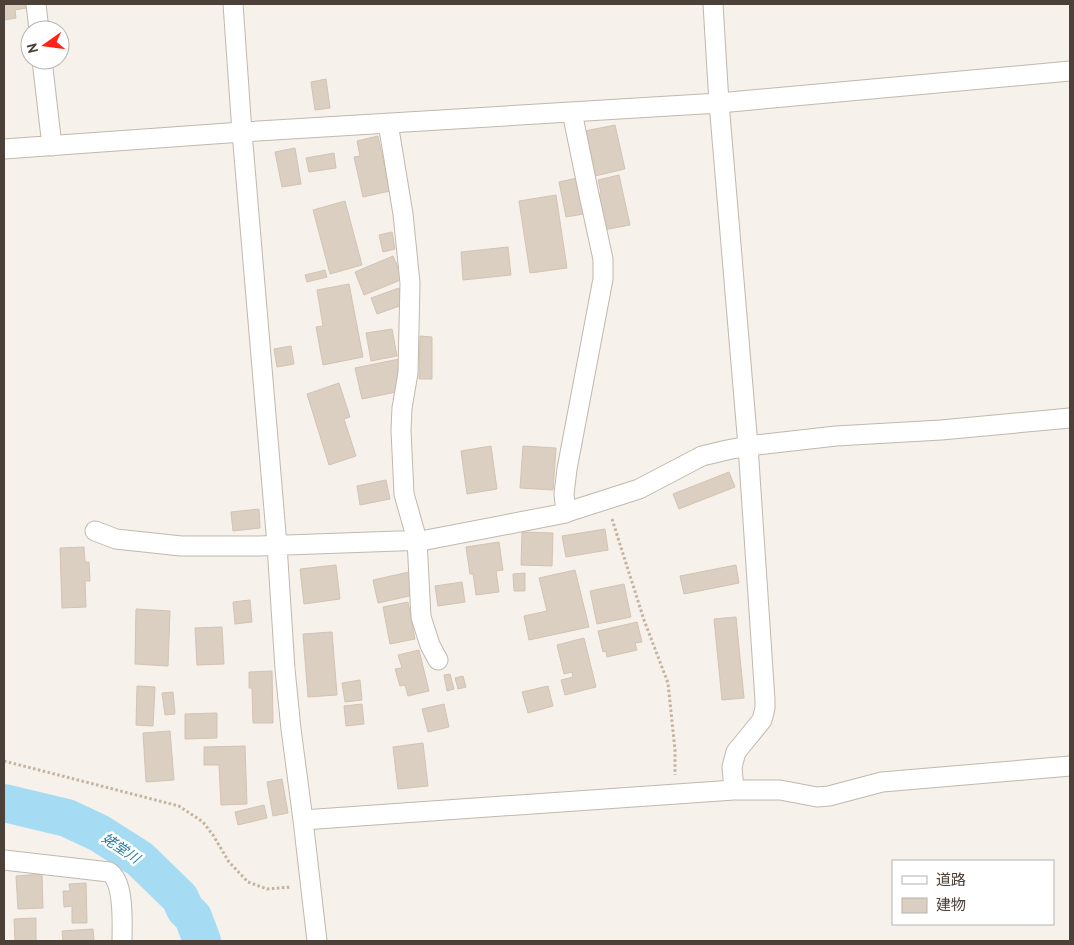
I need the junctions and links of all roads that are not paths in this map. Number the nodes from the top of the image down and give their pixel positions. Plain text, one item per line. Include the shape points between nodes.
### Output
1 (36, 4) edge
2 (233, 4) edge
3 (713, 4) edge
4 (38, 20) edge
5 (43, 70) edge
6 (1070, 71) edge
7 (719, 103) junction
8 (572, 112) junction
9 (388, 123) junction
10 (242, 132) junction
11 (52, 146) junction
12 (4, 149) edge
13 (1070, 418) edge
14 (748, 446) junction
15 (566, 512) junction
16 (95, 531) dead end
17 (417, 540) junction
18 (277, 545) junction
19 (438, 660) dead end
20 (1070, 766) edge
21 (734, 790) junction
22 (303, 820) junction
23 (4, 860) edge
24 (122, 941) edge
25 (317, 941) edge

1 - 4 street
2 - 10 street
3 - 7 street
5 - 11 street
6 - 7 street
7 - 8 street
7 - 14 street
8 - 9 street
8 - 15 street via 603,259 603,280 567,469
9 - 10 street
9 - 17 street via 410,283 408,373 401,430 404,494
10 - 11 street
10 - 18 street
11 - 12 street
13 - 14 street
14 - 15 street via 702,456 639,488
14 - 21 street via 765,708 762,720 736,752 732,767
15 - 17 street
16 - 18 street via 116,539 182,546
17 - 18 street
17 - 19 street via 421,617
18 - 22 street via 285,669
20 - 21 street via 882,782 817,797 780,790
21 - 22 street
22 - 25 street
23 - 24 street via 113,874 119,891

